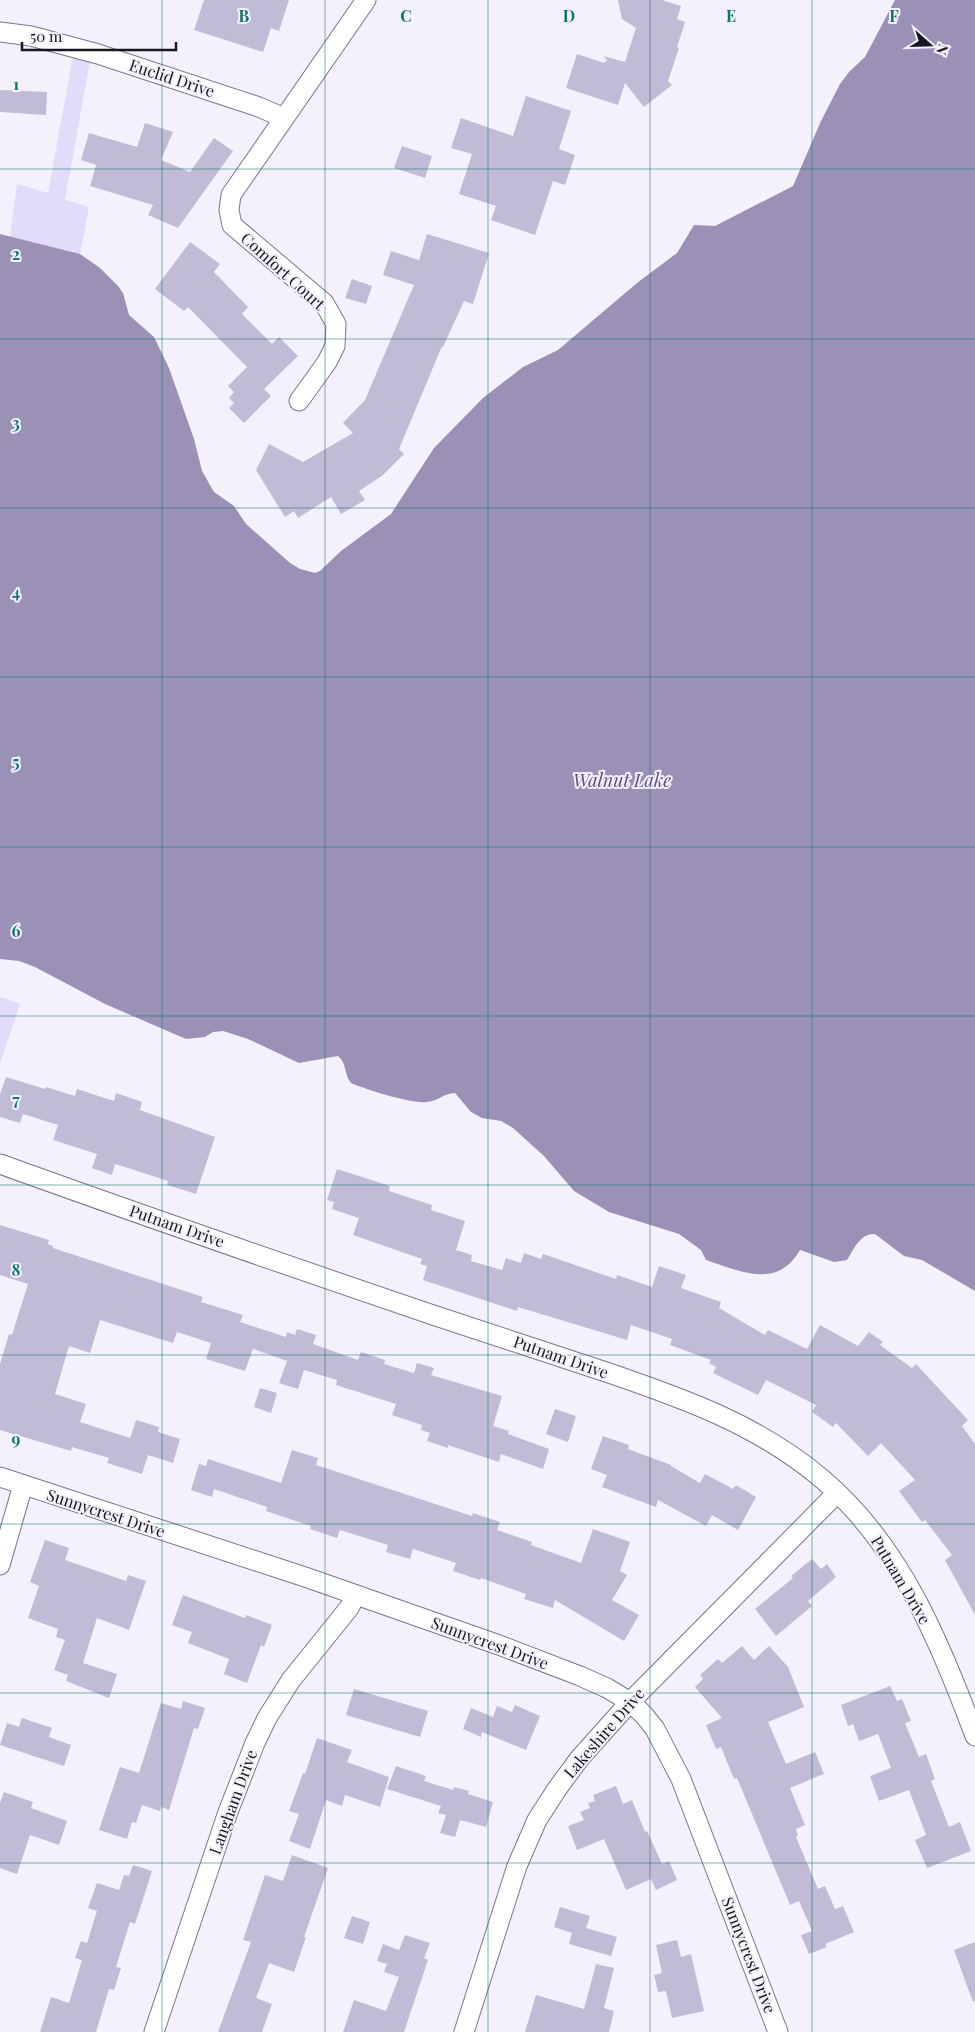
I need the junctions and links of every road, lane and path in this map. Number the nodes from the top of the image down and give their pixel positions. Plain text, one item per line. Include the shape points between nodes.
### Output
1 (366, 0) edge
2 (0, 32) edge
3 (284, 118) junction
4 (299, 401) dead end
5 (0, 1164) edge
6 (0, 1477) edge
7 (23, 1485) junction
8 (837, 1493) junction
9 (0, 1564) edge
10 (356, 1595) junction
11 (630, 1702) junction
12 (975, 1736) edge
13 (154, 2032) edge
14 (464, 2032) edge
15 (778, 2032) edge

1 - 3 street, Comfort Court
2 - 3 street, Euclid Drive via 31,36 98,54
3 - 4 street, Comfort Court via 231,195 229,210 232,226 324,303 336,324 336,346
5 - 8 street, Putnam Drive via 707,1408 785,1451
6 - 7 street, Sunnycrest Drive
7 - 9 street
7 - 10 street, Sunnycrest Drive
8 - 11 street, Lakeshire Drive
8 - 12 street, Putnam Drive via 874,1533 912,1590 943,1655
10 - 11 street, Sunnycrest Drive via 580,1676
10 - 13 street, Langham Drive via 291,1680 254,1743
11 - 14 street, Lakeshire Drive via 579,1759 538,1820 517,1866
11 - 15 street, Sunnycrest Drive via 655,1729 681,1780

